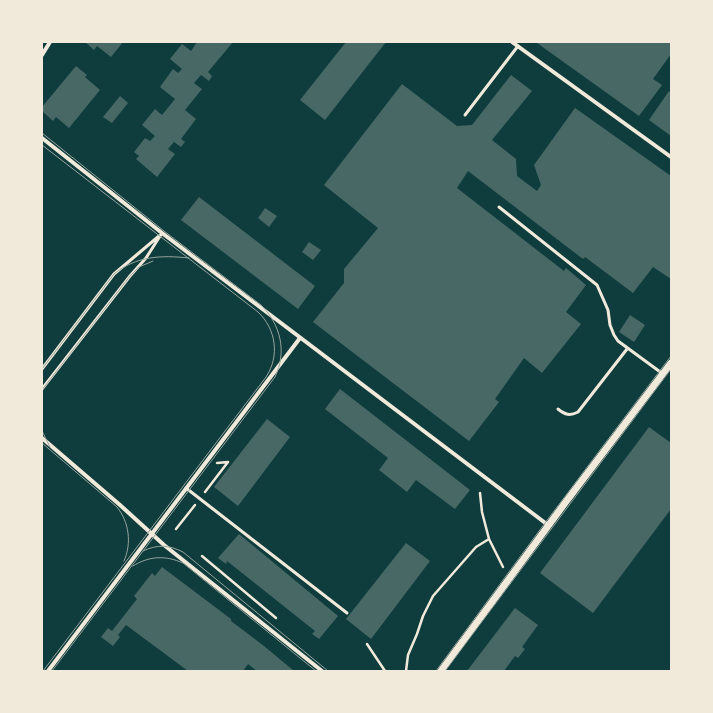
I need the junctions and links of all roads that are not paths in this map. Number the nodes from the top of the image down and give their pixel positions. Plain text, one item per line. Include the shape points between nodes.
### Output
1 (50, 42) edge
2 (512, 42) edge
3 (518, 46) junction
4 (42, 54) edge
5 (464, 115) dead end
6 (42, 138) edge
7 (671, 157) edge
8 (499, 207) dead end
9 (162, 233) junction
10 (300, 338) junction
11 (627, 349) junction
12 (671, 363) edge
13 (42, 369) edge
14 (663, 374) junction
15 (42, 389) edge
16 (558, 409) dead end
17 (42, 438) edge
18 (186, 488) junction
19 (548, 525) junction
20 (152, 533) junction
21 (347, 613) dead end
22 (48, 671) edge
23 (322, 671) edge
24 (441, 671) edge

1 - 4 street
2 - 3 street
3 - 5 lane
3 - 7 street
6 - 9 street
8 - 11 lane via 597,285 608,310 614,335
9 - 10 street
9 - 13 lane via 114,274
9 - 15 lane via 146,258
10 - 18 street
10 - 19 street
11 - 14 lane
11 - 16 lane via 578,412 572,415
12 - 14 street
14 - 19 street
17 - 20 street
18 - 20 street
18 - 21 lane
19 - 24 street
20 - 22 street
20 - 23 street

